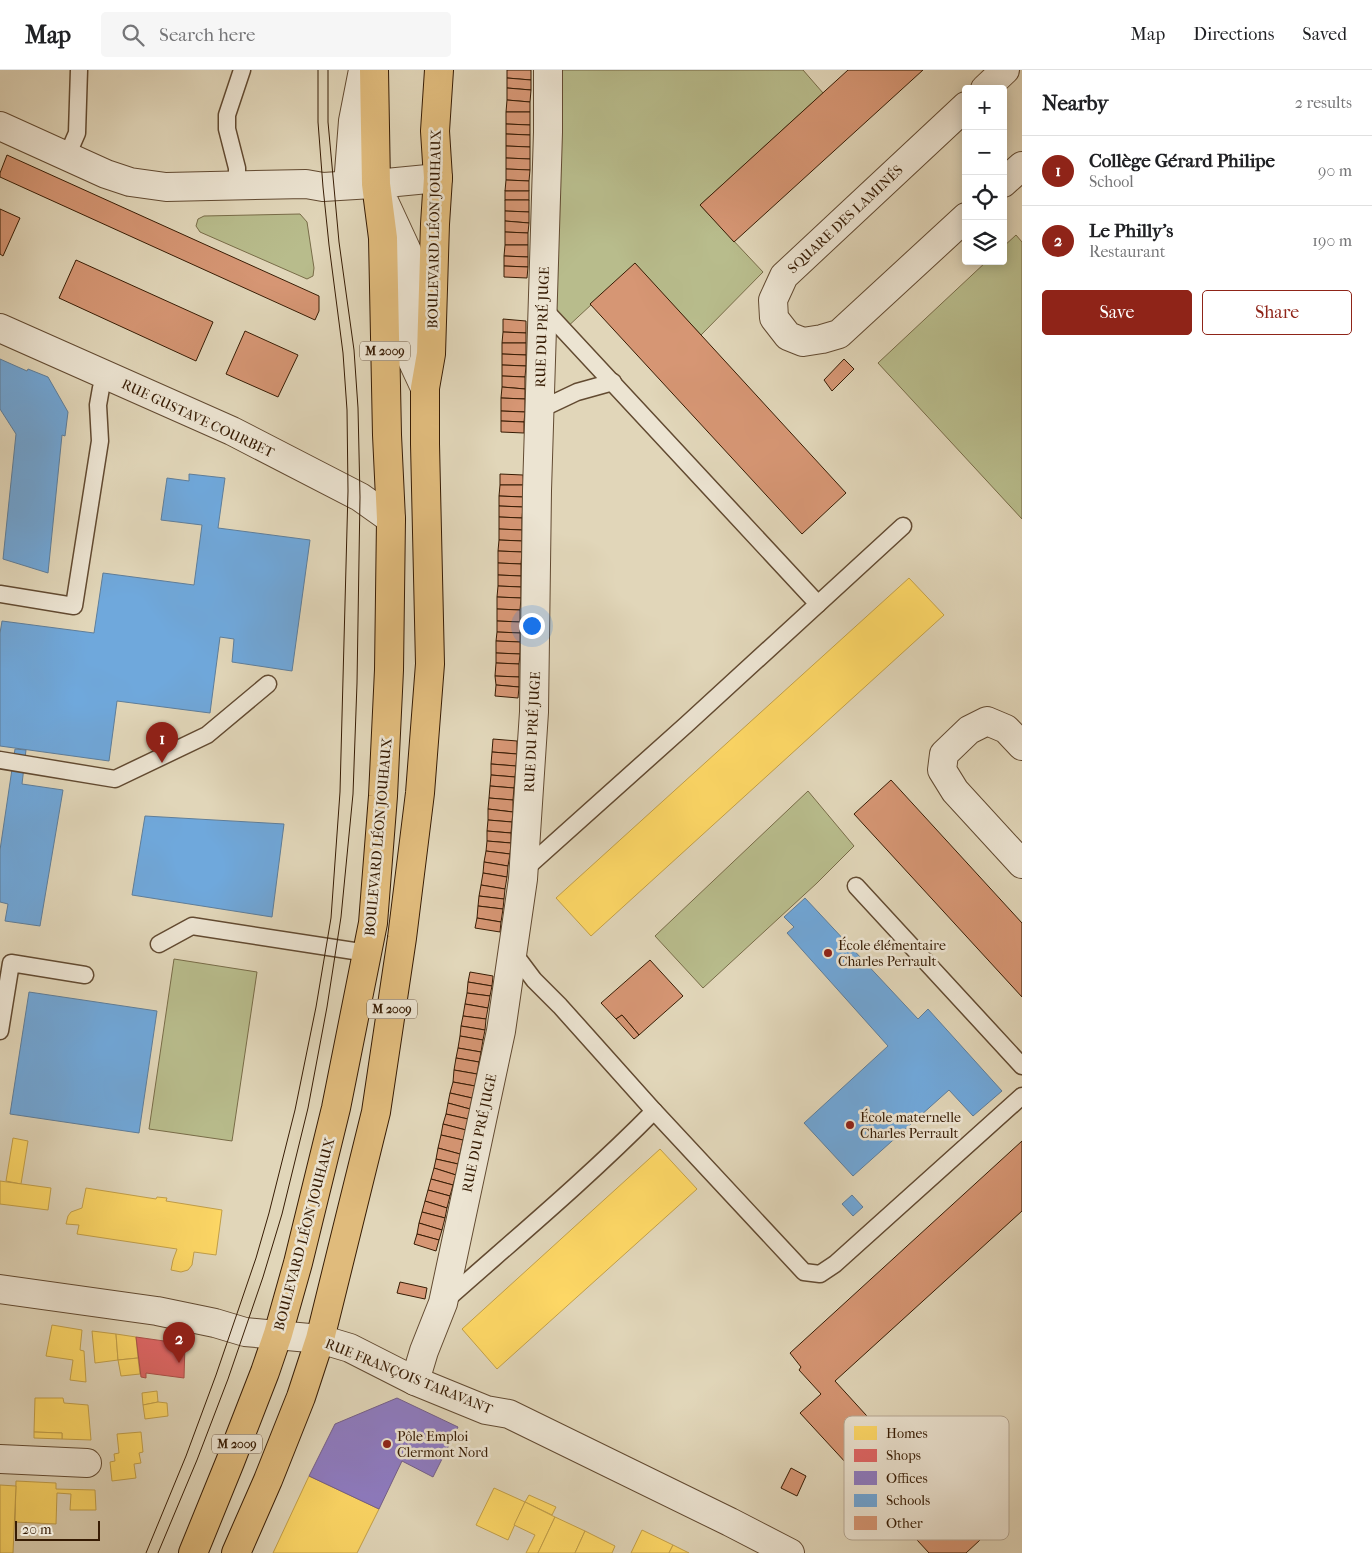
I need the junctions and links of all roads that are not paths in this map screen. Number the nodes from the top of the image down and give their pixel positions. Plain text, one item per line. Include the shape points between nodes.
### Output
1 (79, 70) edge
2 (242, 70) edge
3 (363, 70) edge
4 (374, 70) edge
5 (439, 70) edge
6 (548, 70) edge
7 (1005, 70) edge
8 (989, 85) edge
9 (962, 110) edge
10 (0, 126) edge
11 (67, 156) junction
12 (1022, 166) edge
13 (438, 178) junction
14 (1007, 179) edge
15 (376, 184) junction
16 (348, 185) junction
17 (237, 186) junction
18 (964, 220) edge
19 (542, 308) junction
20 (0, 328) edge
21 (107, 375) junction
22 (613, 382) junction
23 (425, 388) junction
24 (539, 410) junction
25 (391, 518) junction
26 (903, 526) dead end
27 (0, 594) edge
28 (818, 604) junction
29 (268, 684) dead end
30 (1022, 746) edge
31 (0, 760) edge
32 (1022, 864) edge
33 (524, 870) junction
34 (856, 886) dead end
35 (159, 944) dead end
36 (512, 952) junction
37 (367, 953) junction
38 (85, 975) dead end
39 (0, 1031) edge
40 (1022, 1066) edge
41 (1022, 1096) edge
42 (654, 1111) junction
43 (0, 1289) edge
44 (443, 1303) junction
45 (278, 1334) junction
46 (320, 1339) junction
47 (415, 1381) junction
48 (0, 1459) edge
49 (87, 1464) dead end
50 (193, 1553) edge
51 (236, 1553) edge
52 (790, 1553) edge

1 - 11 lane via 77,133
2 - 17 lane via 227,115 227,129 237,168
3 - 16 street via 353,121
4 - 15 main road, BOULEVARD LÉON JOUHAUX / M 2009
5 - 13 main road, BOULEVARD LÉON JOUHAUX / M 2009 via 435,131
6 - 19 street, RUE DU PRÉ JUGE
7 - 8 street
9 - 18 street, SQUARE DES LAMINÉS via 784,276 773,300 774,318 788,336 803,342 839,334
10 - 11 street
11 - 17 street via 130,182 166,187
12 - 14 street
13 - 15 street
13 - 23 main road, BOULEVARD LÉON JOUHAUX / M 2009 via 431,354
15 - 16 street
15 - 23 street, BOULEVARD LÉON JOUHAUX via 406,251 412,360
15 - 25 main road, BOULEVARD LÉON JOUHAUX / M 2009 via 383,238
16 - 17 street
19 - 22 lane
19 - 24 street, RUE DU PRÉ JUGE
20 - 21 street, RUE GUSTAVE COURBET
21 - 25 street, RUE GUSTAVE COURBET via 232,431 360,497
21 - 27 lane via 98,405 100,441 74,606
22 - 24 lane via 577,392
22 - 28 lane
23 - 46 main road, BOULEVARD LÉON JOUHAUX / M 2009 via 430,664 420,793 376,1112
24 - 33 street, RUE DU PRÉ JUGE via 534,712
25 - 37 main road, BOULEVARD LÉON JOUHAUX / M 2009 via 383,796 373,923
26 - 28 lane
28 - 33 lane
29 - 31 lane via 207,735 115,779
30 - 32 street via 1006,728 987,721 969,730 944,754 942,770 955,791
33 - 36 street, RUE DU PRÉ JUGE
34 - 40 lane
35 - 37 lane via 192,926
36 - 42 lane
36 - 44 street, RUE DU PRÉ JUGE via 501,1031
37 - 45 main road, BOULEVARD LÉON JOUHAUX / M 2009 via 336,1108
38 - 39 lane via 11,963
41 - 42 lane via 820,1274 804,1272
42 - 44 lane
43 - 45 street, RUE FRANÇOIS TARAVANT via 157,1311 244,1332
44 - 47 street, RUE DU PRÉ JUGE
45 - 46 street, RUE FRANÇOIS TARAVANT
45 - 50 main road, BOULEVARD LÉON JOUHAUX / M 2009
46 - 47 street, RUE FRANÇOIS TARAVANT via 350,1348
46 - 51 main road, BOULEVARD LÉON JOUHAUX / M 2009 via 301,1398
47 - 52 street, RUE FRANÇOIS TARAVANT via 486,1410 509,1414
48 - 49 street

